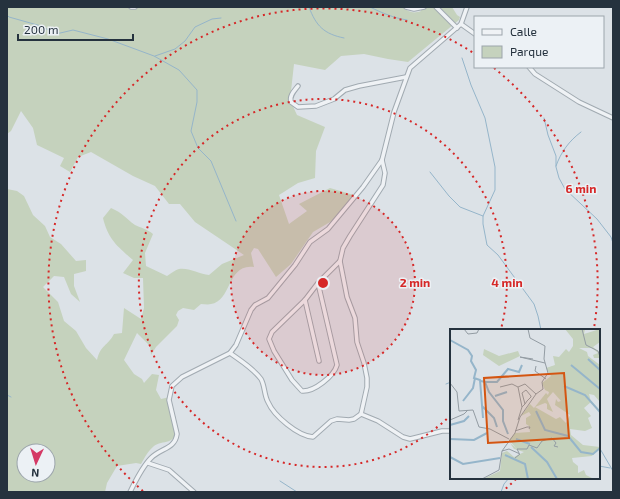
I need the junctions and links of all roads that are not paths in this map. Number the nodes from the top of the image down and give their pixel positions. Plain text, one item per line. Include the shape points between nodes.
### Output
1 (132, 7) edge
2 (135, 7) edge
3 (406, 7) edge
4 (424, 7) edge
5 (436, 7) edge
6 (467, 7) edge
7 (461, 24) junction
8 (456, 28) junction
9 (474, 33) edge
10 (530, 68) edge
11 (406, 77) junction
12 (298, 86) dead end
13 (613, 118) edge
14 (382, 160) junction
15 (340, 261) junction
16 (318, 283) junction
17 (304, 300) junction
18 (230, 353) junction
19 (319, 361) dead end
20 (361, 414) junction
21 (450, 431) edge
22 (148, 463) junction
23 (130, 492) edge
24 (194, 492) edge

1 - 2 street
3 - 4 street
5 - 8 street
6 - 7 street
7 - 8 street
7 - 9 street
8 - 11 street via 414,63
10 - 13 street via 535,74 579,102
11 - 12 street via 345,90 334,99 316,106 298,107 291,102 292,93
11 - 14 street
14 - 15 street via 385,173 383,184 343,248
14 - 18 street via 336,220 310,242 268,298 251,310
15 - 16 street
15 - 20 street via 367,378 368,387
16 - 17 street
16 - 17 street via 337,365 317,387 307,391 302,391 292,380 269,339 272,332
17 - 19 street
18 - 20 street via 254,370 263,383 269,405 299,433 313,437 330,421 354,419
18 - 22 street via 182,377 172,386 169,400 176,439 174,444 151,458
20 - 21 street via 410,439
22 - 23 street
22 - 24 street via 169,470

